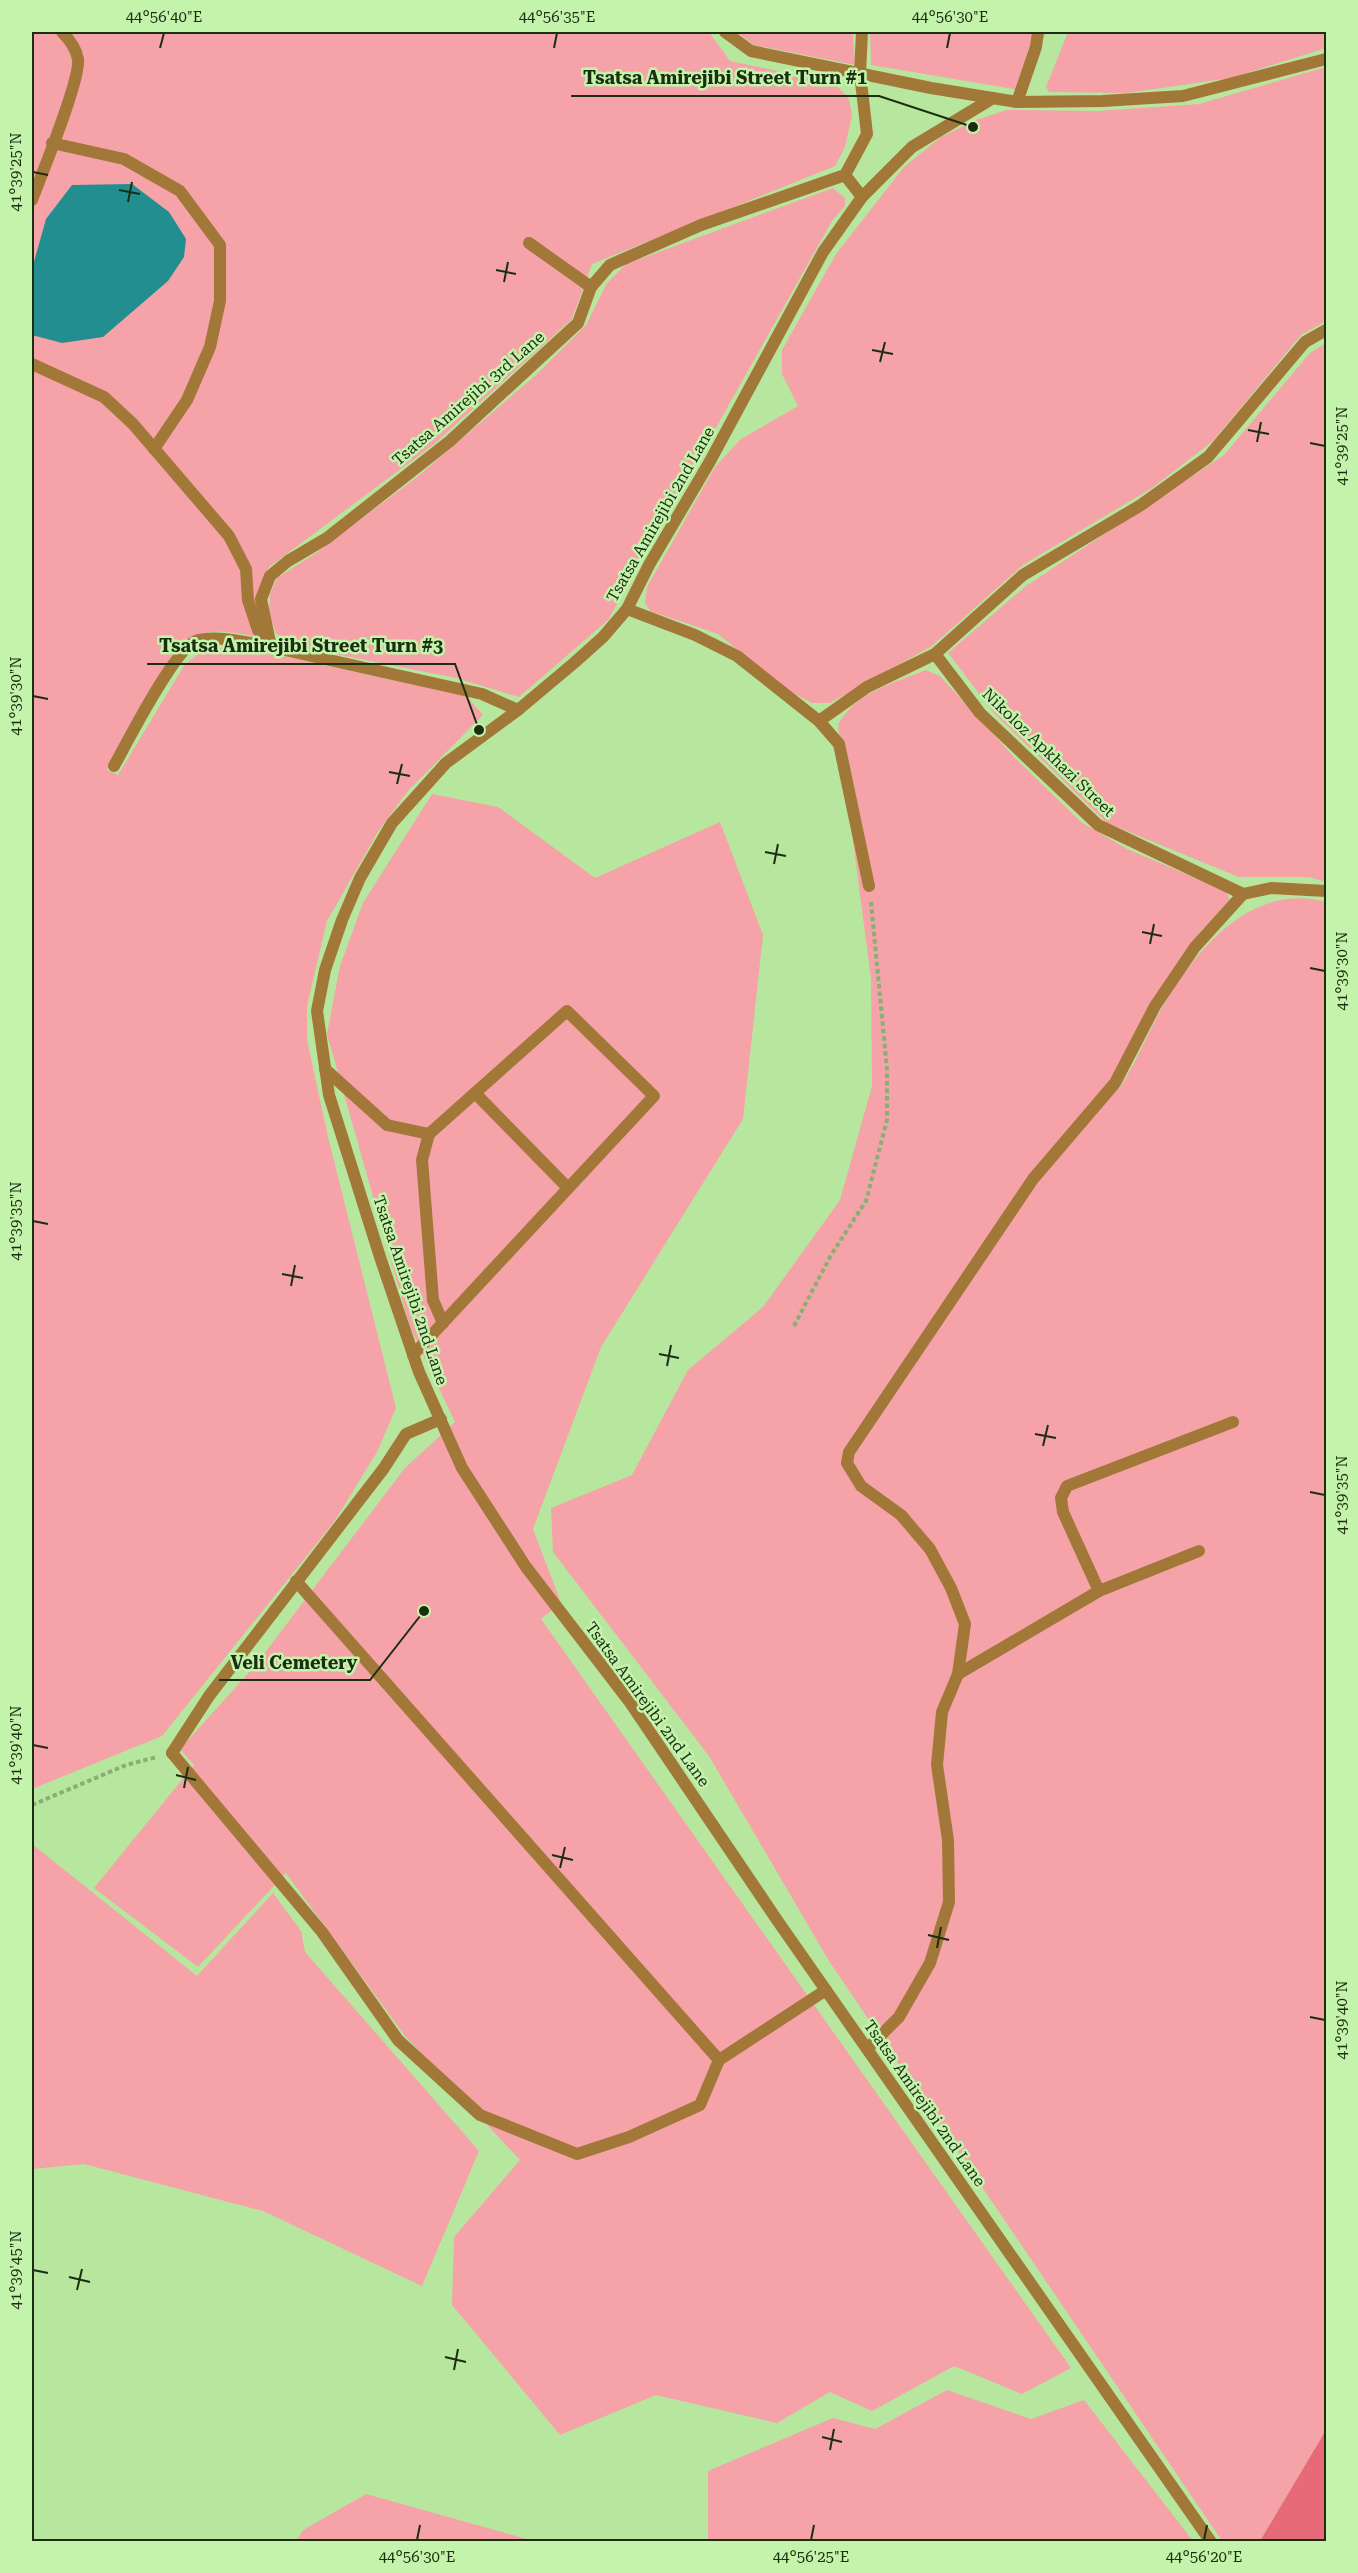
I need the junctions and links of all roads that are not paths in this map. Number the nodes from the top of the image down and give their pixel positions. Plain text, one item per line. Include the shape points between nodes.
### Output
1 (62, 32) edge
2 (724, 32) edge
3 (861, 32) edge
4 (1038, 32) edge
5 (1326, 59) edge
6 (860, 73) junction
7 (993, 98) junction
8 (1017, 102) junction
9 (52, 143) junction
10 (845, 175) junction
11 (862, 197) junction
12 (32, 200) edge
13 (529, 243) dead end
14 (591, 287) junction
15 (1326, 330) edge
16 (32, 364) edge
17 (154, 449) junction
18 (627, 609) junction
19 (271, 647) junction
20 (935, 654) junction
21 (518, 710) junction
22 (819, 721) junction
23 (114, 766) dead end
24 (869, 886) road end
25 (1326, 891) edge
26 (1243, 894) junction
27 (325, 1069) junction
28 (475, 1094) junction
29 (429, 1134) junction
30 (568, 1188) junction
31 (443, 1323) junction
32 (413, 1354) junction
33 (441, 1419) junction
34 (1233, 1422) dead end
35 (1199, 1551) dead end
36 (296, 1581) junction
37 (1099, 1591) junction
38 (958, 1674) junction
39 (826, 1990) junction
40 (867, 2049) junction
41 (719, 2060) junction
42 (1211, 2541) edge

1 - 9 street via 78,61 72,90
2 - 6 street via 751,51
3 - 6 street
4 - 8 street
5 - 8 street via 1183,96
6 - 7 street
6 - 10 street via 867,134
7 - 8 street
7 - 11 street, Tsatsa Amirejibi 2nd Lane via 912,147
9 - 12 street
9 - 17 street via 124,159 180,191 220,245 220,301 210,347 187,400
10 - 11 street
10 - 14 street, Tsatsa Amirejibi 3rd Lane via 691,230 610,265
11 - 18 street, Tsatsa Amirejibi 2nd Lane via 823,252
13 - 14 street
14 - 19 street, Tsatsa Amirejibi 3rd Lane via 578,323 450,441 327,538 270,576 261,599
15 - 20 street via 1305,342 1208,457 1141,505 1023,574
16 - 17 street via 104,397
17 - 19 street via 229,536 246,569 248,600 258,630
18 - 21 street, Tsatsa Amirejibi 2nd Lane via 603,637
18 - 22 street via 695,635 737,657
19 - 21 street via 482,694
19 - 23 street via 223,638 196,640 164,677
20 - 22 street via 867,687
20 - 26 street, Nikoloz Apkhazi Street via 980,713 1098,825
21 - 27 street, Tsatsa Amirejibi 2nd Lane via 446,763 392,823 360,878 332,950 317,1011
22 - 24 street via 839,744
25 - 26 street via 1271,888
26 - 38 street via 1195,947 1155,1005 1115,1083 1033,1179 849,1452 847,1463 861,1486 909,1524 930,1549 951,1588 965,1624
27 - 29 street via 387,1125
27 - 32 street, Tsatsa Amirejibi 2nd Lane via 329,1095
28 - 29 street
28 - 30 street
28 - 30 street via 567,1011 654,1096
29 - 31 street via 422,1160 433,1300
30 - 31 street
31 - 32 street
32 - 33 street, Tsatsa Amirejibi 2nd Lane
33 - 36 street via 406,1434
33 - 39 street, Tsatsa Amirejibi 2nd Lane via 462,1468 526,1567 629,1701
34 - 37 street via 1067,1486 1061,1498 1063,1512
35 - 37 street
36 - 41 street
36 - 41 street via 209,1696 172,1753 322,1932 398,2040 480,2115 577,2154 629,2137 700,2105
37 - 38 street
38 - 40 street via 942,1712 937,1765 948,1840 949,1902 930,1963 899,2018
39 - 40 street, Tsatsa Amirejibi 2nd Lane
39 - 41 street
40 - 42 street, Tsatsa Amirejibi 2nd Lane

